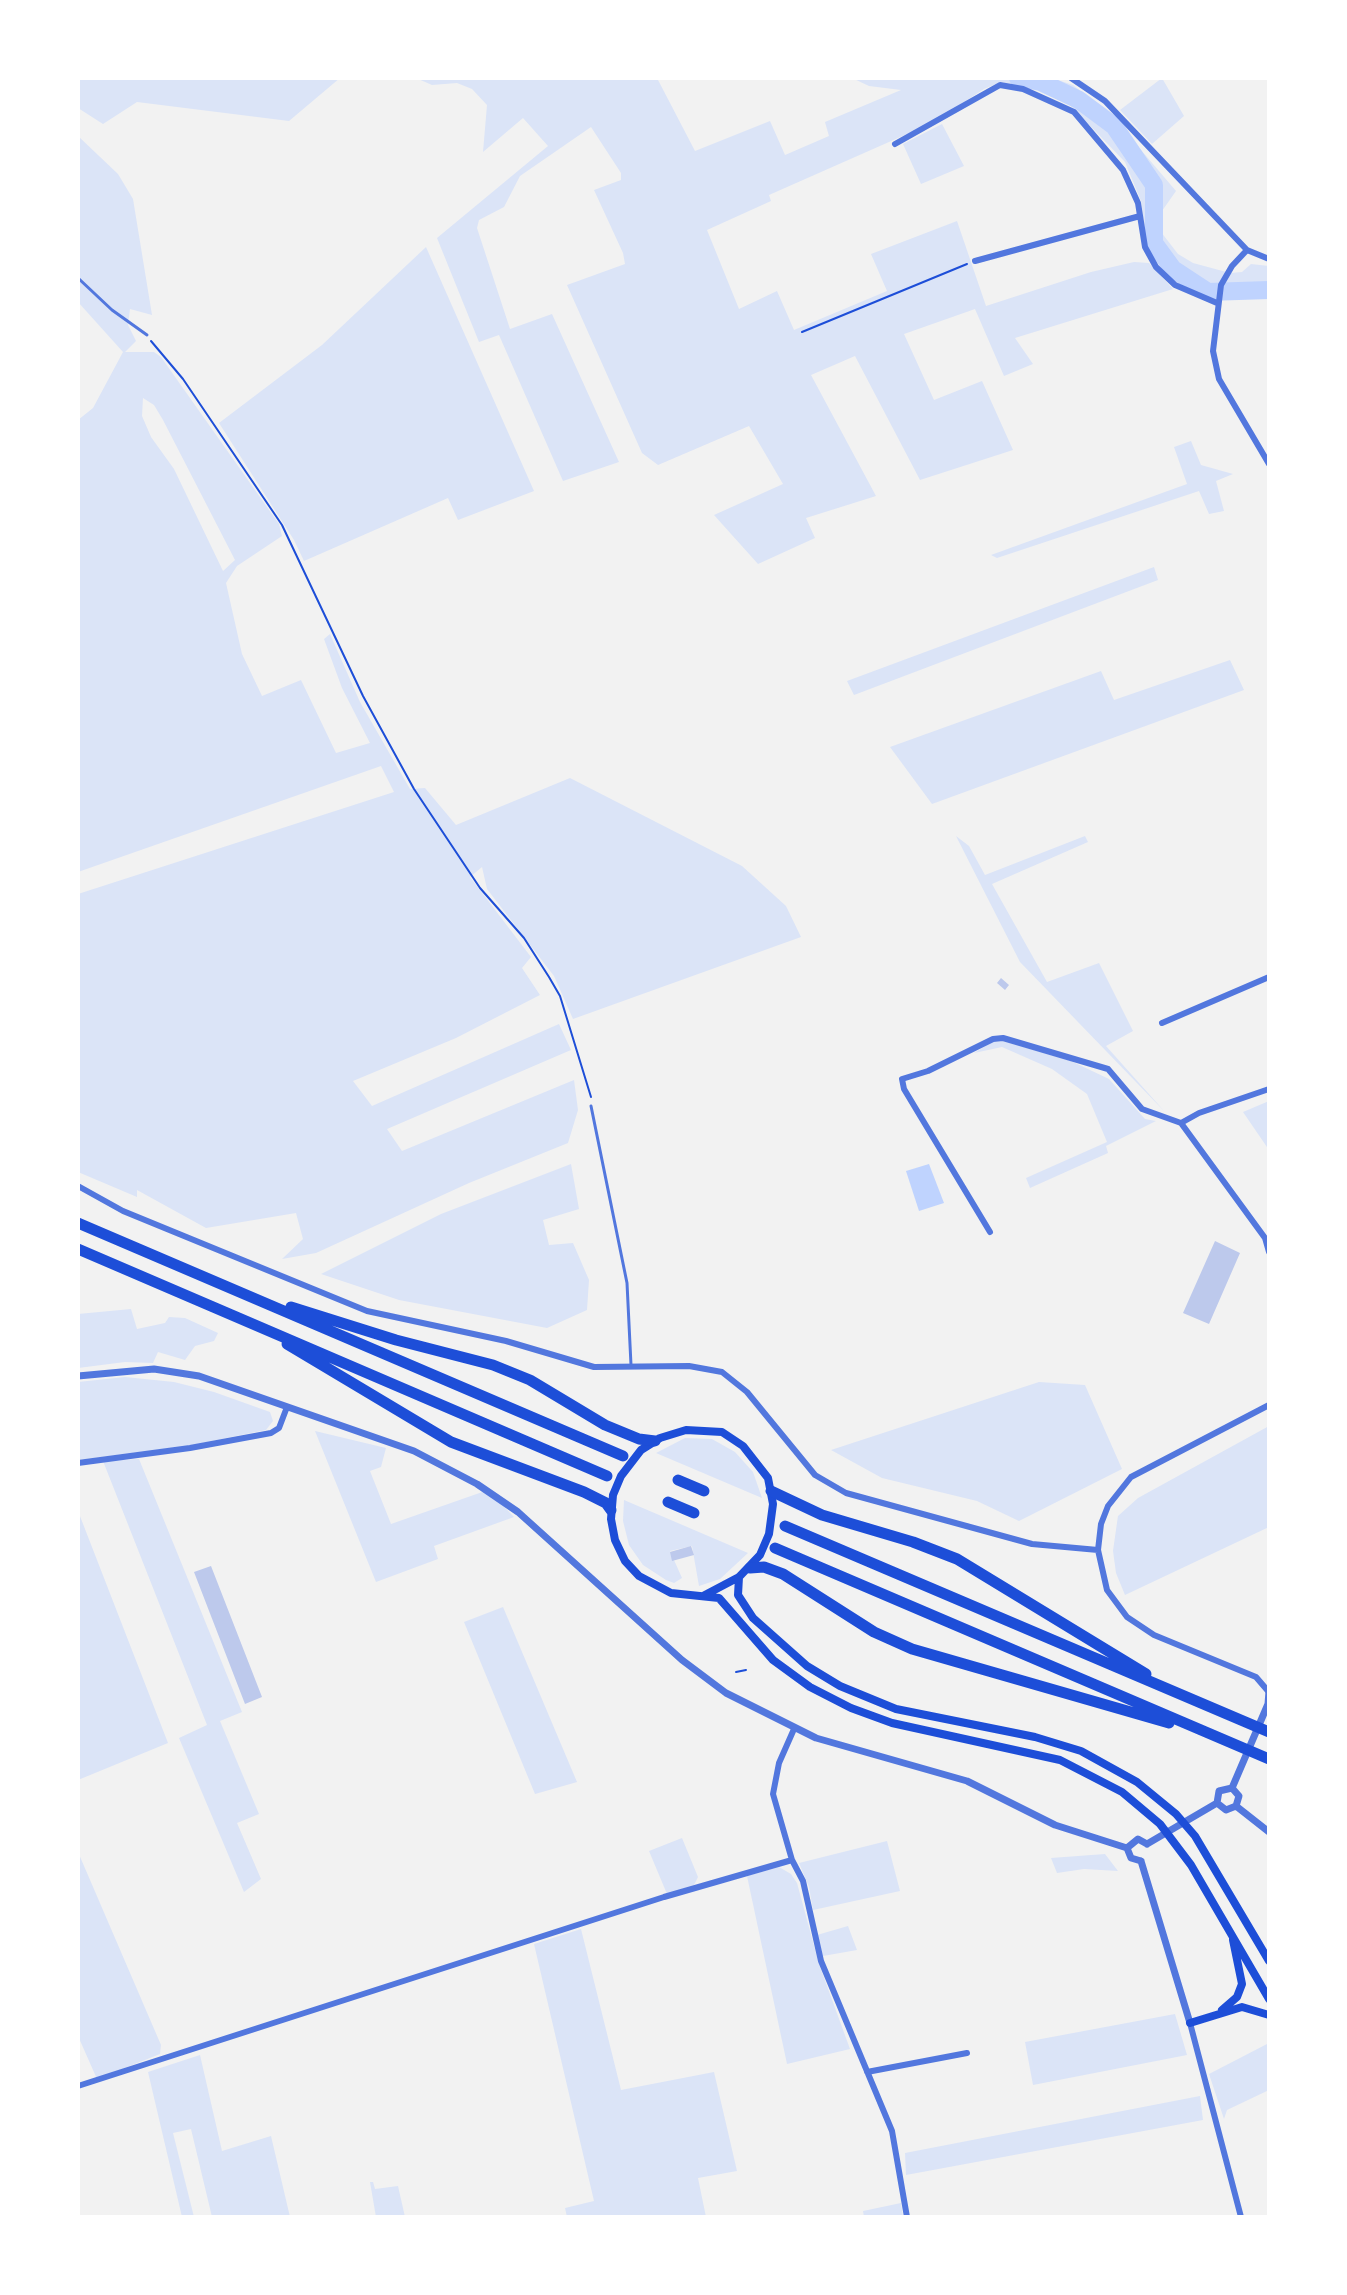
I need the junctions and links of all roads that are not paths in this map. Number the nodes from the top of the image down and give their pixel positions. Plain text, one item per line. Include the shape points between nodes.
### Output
1 (1071, 78) edge
2 (895, 144) dead end
3 (1140, 216) junction
4 (1247, 250) junction
5 (1269, 259) edge
6 (975, 261) road end
7 (78, 278) edge
8 (1218, 301) junction
9 (147, 335) road end
10 (1269, 464) edge
11 (1269, 977) edge
12 (1162, 1023) dead end
13 (1269, 1089) edge
14 (591, 1106) road end
15 (1181, 1123) junction
16 (78, 1186) edge
17 (78, 1223) edge
18 (990, 1232) dead end
19 (78, 1249) edge
20 (1269, 1252) edge
21 (250, 1297) junction
22 (268, 1331) junction
23 (632, 1369) junction
24 (78, 1376) edge
25 (1269, 1405) edge
26 (287, 1407) junction
27 (655, 1441) junction
28 (623, 1456) dead end
29 (78, 1463) edge
30 (607, 1476) dead end
31 (678, 1480) dead end
32 (704, 1491) dead end
33 (771, 1491) junction
34 (668, 1502) dead end
35 (611, 1510) junction
36 (694, 1513) dead end
37 (785, 1526) dead end
38 (775, 1548) dead end
39 (1098, 1550) junction
40 (750, 1568) junction
41 (739, 1577) junction
42 (703, 1596) junction
43 (1268, 1691) edge
44 (1174, 1692) junction
45 (794, 1729) junction
46 (1269, 1732) edge
47 (1222, 1739) junction
48 (1269, 1759) edge
49 (1232, 1788) junction
50 (1217, 1803) junction
51 (1236, 1806) junction
52 (1269, 1832) edge
53 (1147, 1844) junction
54 (1127, 1848) junction
55 (792, 1860) junction
56 (1141, 1861) junction
57 (1230, 1930) junction
58 (1257, 1939) junction
59 (1269, 1951) edge
60 (1269, 1961) edge
61 (1269, 1999) edge
62 (1222, 2010) junction
63 (1269, 2015) edge
64 (1190, 2023) junction
65 (967, 2053) dead end
66 (867, 2072) junction
67 (78, 2086) edge
68 (907, 2217) edge
69 (1241, 2217) edge

1 - 4 street via 1105,101
2 - 3 street via 1000,85 1023,89 1074,112 1123,170
3 - 6 street
3 - 8 street via 1145,247 1156,267 1175,285
4 - 5 street
4 - 8 street via 1221,285
7 - 9 lane
8 - 10 street via 1213,351 1219,379
11 - 12 street
13 - 15 street
14 - 23 lane via 627,1283
15 - 18 street via 1142,1109 1108,1069 1003,1038 902,1079
15 - 20 street via 1265,1238
16 - 23 street via 123,1211 367,1311 506,1341 594,1367
17 - 21 highway
19 - 22 highway
21 - 27 highway via 493,1365 530,1380 605,1425
21 - 28 highway
22 - 30 highway
22 - 35 highway via 441,1437 584,1492
23 - 39 street via 689,1366 722,1372 747,1392 815,1475 846,1493 1032,1544
24 - 26 street via 175,1371
25 - 39 street via 1131,1477 1108,1506
26 - 29 street via 279,1428 271,1433
26 - 45 street via 439,1462 492,1493 682,1660 726,1693
27 - 33 main road via 686,1430 722,1432 751,1453
27 - 35 main road via 626,1467
31 - 32 highway
33 - 40 main road via 769,1534
33 - 44 highway via 822,1515 957,1559
34 - 36 highway
35 - 42 main road via 620,1551 639,1576 660,1590
37 - 44 highway
38 - 47 highway
39 - 43 street via 1107,1590 1127,1617 1154,1635 1256,1677
40 - 41 main road
40 - 47 highway via 783,1574 874,1632 912,1649
41 - 42 main road
41 - 58 main road via 738,1595 753,1618 807,1666 840,1686 896,1709 1081,1751 1137,1782 1195,1836
42 - 57 main road via 719,1598 773,1660 830,1699 892,1723 1075,1765 1122,1792 1178,1846
43 - 49 street
44 - 46 highway
45 - 54 street via 957,1777 1055,1825
45 - 55 street via 773,1794
47 - 48 highway
49 - 50 street via 1219,1791
49 - 51 street via 1239,1796
50 - 51 street via 1226,1810
50 - 53 street
51 - 52 street
53 - 54 street via 1138,1839
53 - 56 street via 1148,1854
54 - 56 street via 1131,1858
55 - 66 street via 803,1881 821,1961
55 - 67 street
56 - 64 street
57 - 61 main road
57 - 62 main road via 1242,1984
58 - 59 main road
58 - 60 main road
62 - 63 main road via 1242,2007
62 - 64 main road
64 - 69 street
65 - 66 street
66 - 68 street via 892,2131

